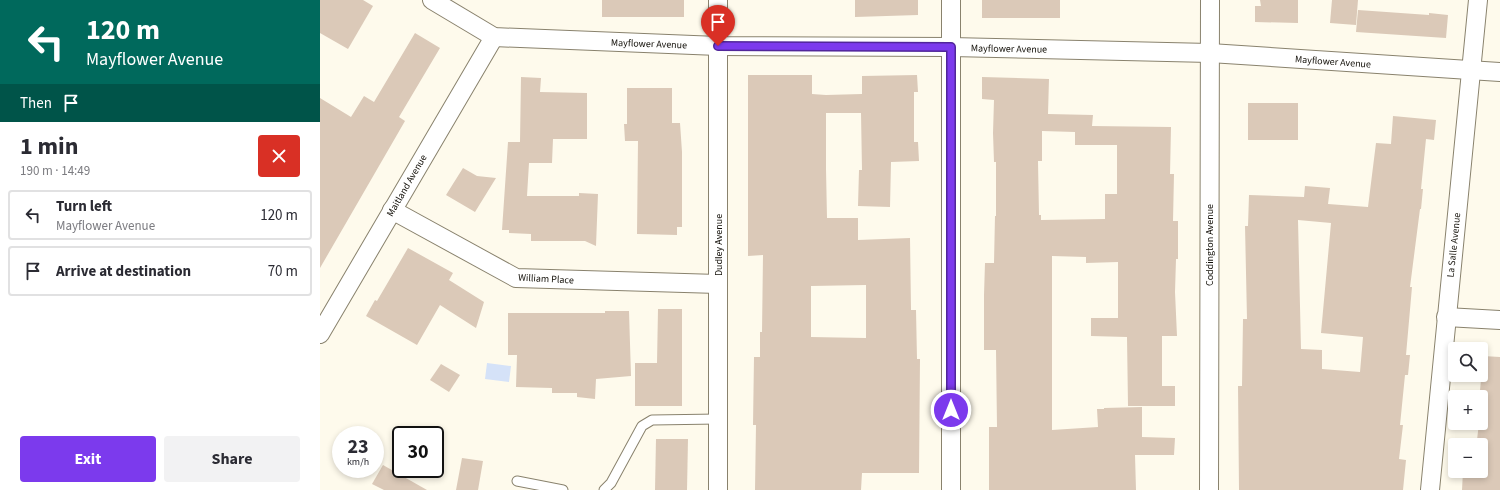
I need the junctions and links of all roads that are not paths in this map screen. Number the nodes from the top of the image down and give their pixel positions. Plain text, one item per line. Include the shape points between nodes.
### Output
1 (432, 0) edge
2 (718, 0) edge
3 (951, 0) edge
4 (1210, 0) edge
5 (1478, 0) edge
6 (494, 37) junction
7 (718, 46) junction
8 (951, 47) junction
9 (1210, 53) junction
10 (1471, 70) junction
11 (1500, 72) edge
12 (392, 210) junction
13 (718, 284) junction
14 (1446, 317) junction
15 (1500, 320) edge
16 (320, 334) edge
17 (718, 419) junction
18 (517, 481) dead end
19 (563, 490) edge
20 (604, 490) edge
21 (718, 490) edge
22 (951, 490) edge
23 (1209, 490) edge
24 (1430, 490) edge

1 - 6 street, Mayflower Avenue
2 - 7 street, Dudley Avenue
3 - 8 street
4 - 9 street, Coddington Avenue
5 - 10 street, La Salle Avenue
6 - 7 street, Mayflower Avenue
6 - 12 street, Maitland Avenue
7 - 8 street, Mayflower Avenue
7 - 13 street, Dudley Avenue
8 - 9 street, Mayflower Avenue
8 - 22 street
9 - 10 street, Mayflower Avenue
9 - 23 street, Coddington Avenue
10 - 11 street, Mayflower Avenue
10 - 14 street, La Salle Avenue
12 - 13 street, William Place via 516,278
12 - 16 street, Maitland Avenue
13 - 17 street, Dudley Avenue
14 - 15 street
14 - 24 street, La Salle Avenue
17 - 20 lane via 652,420 642,426 611,483
17 - 21 street, Dudley Avenue
18 - 19 lane

